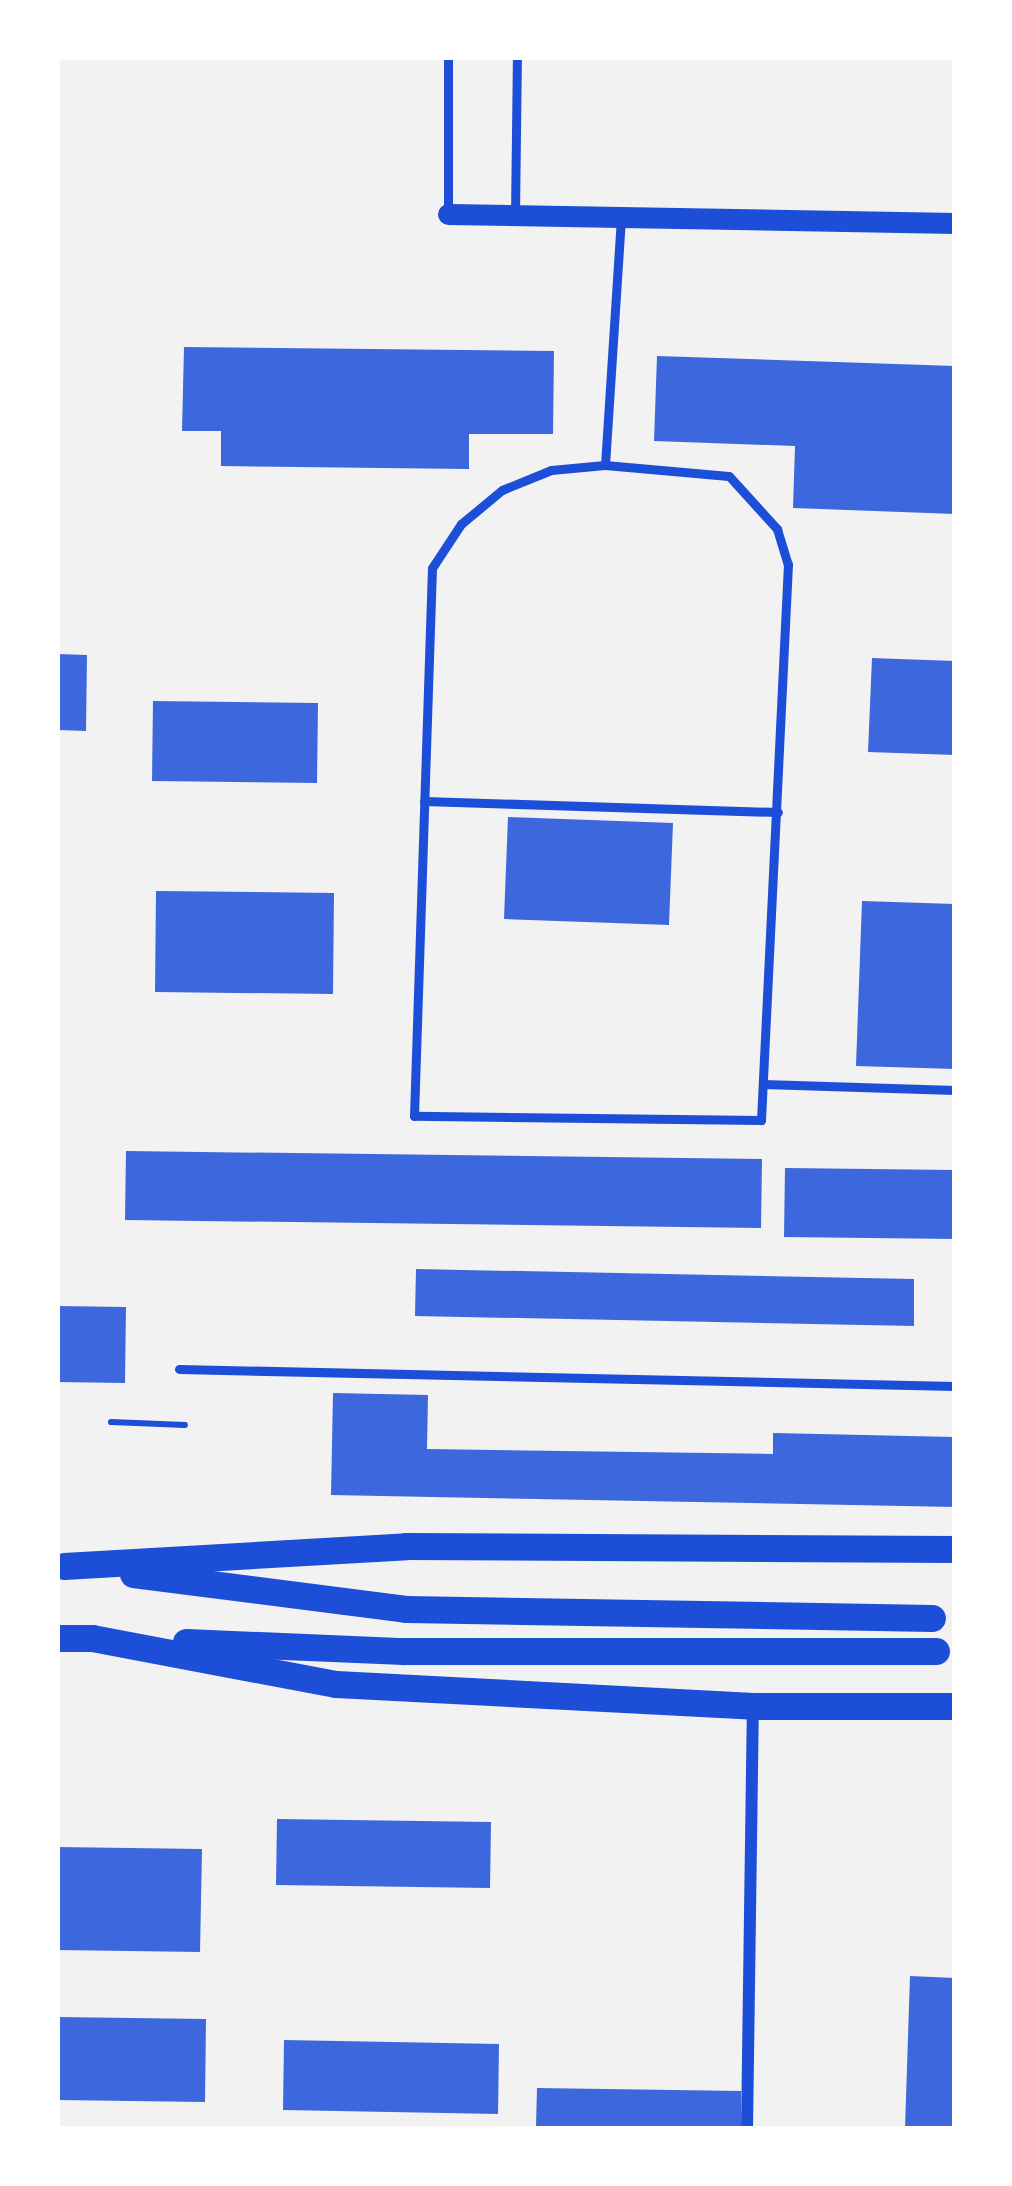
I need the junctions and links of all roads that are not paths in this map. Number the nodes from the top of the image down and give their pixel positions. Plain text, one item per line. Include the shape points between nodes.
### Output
1 (448, 57) edge
2 (517, 57) edge
3 (448, 214) joint
4 (515, 215) junction
5 (622, 217) junction
6 (955, 224) edge
7 (604, 465) junction
8 (424, 801) junction
9 (778, 812) junction
10 (763, 1084) junction
11 (955, 1090) edge
12 (179, 1369) dead end
13 (955, 1386) edge
14 (955, 1549) edge
15 (60, 1566) edge
16 (932, 1618) dead end
17 (57, 1638) edge
18 (92, 1638) junction
19 (936, 1651) dead end
20 (753, 1706) junction
21 (955, 1706) edge
22 (747, 2129) edge

1 - 3 lane
2 - 4 lane
3 - 4 street
4 - 5 street
5 - 6 street
5 - 7 lane
7 - 8 lane via 551,470 502,490 461,524 432,568
7 - 9 lane via 729,476 777,529 790,599
8 - 9 lane
8 - 10 lane via 414,1116 761,1120
9 - 10 lane
10 - 11 lane
12 - 13 lane
14 - 15 main road via 406,1546
15 - 16 main road via 406,1609
17 - 18 main road
18 - 19 main road via 404,1651
18 - 20 main road via 336,1684
20 - 21 main road
20 - 22 street

